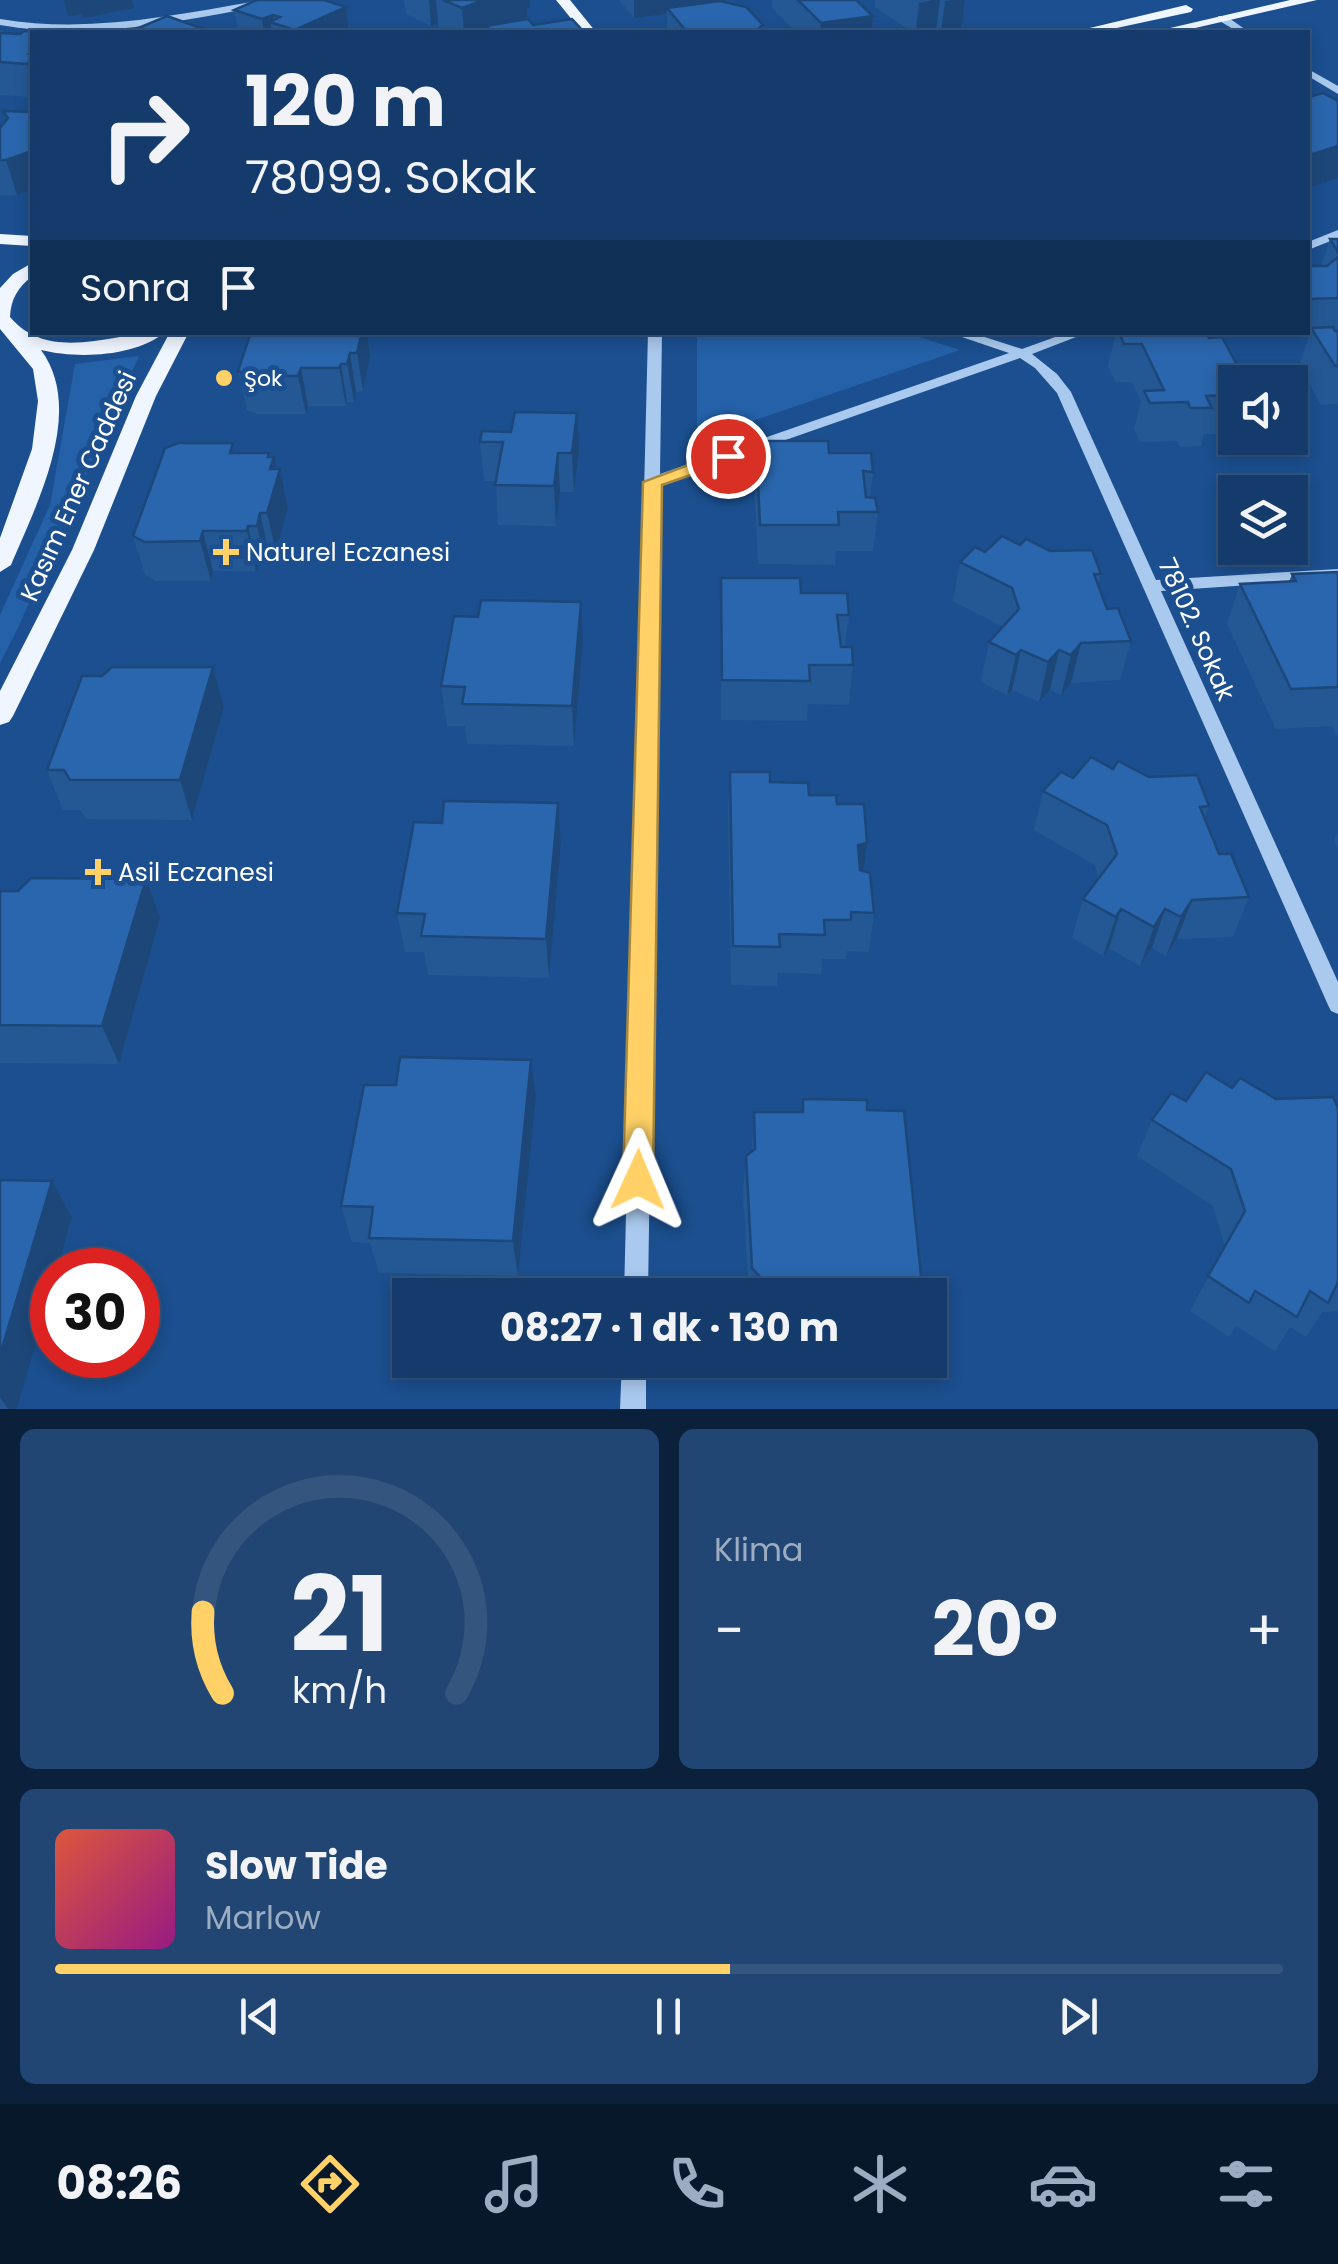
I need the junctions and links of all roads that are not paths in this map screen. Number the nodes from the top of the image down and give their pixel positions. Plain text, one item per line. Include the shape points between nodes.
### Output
1 (281, 0) edge
2 (563, 0) edge
3 (1310, 0) edge
4 (1207, 4) dead end
5 (1222, 18) junction
6 (0, 22) edge
7 (63, 30) edge
8 (87, 30) edge
9 (587, 30) edge
10 (1089, 30) edge
11 (1169, 30) edge
12 (1241, 30) edge
13 (1310, 73) edge
14 (1338, 91) edge
15 (1338, 234) edge
16 (0, 239) edge
17 (30, 241) edge
18 (1310, 245) edge
19 (30, 270) edge
20 (5, 328) edge
21 (145, 335) edge
22 (178, 335) edge
23 (654, 335) edge
24 (964, 335) edge
25 (1075, 335) edge
26 (1027, 354) junction
27 (652, 482) junction
28 (0, 565) edge
29 (1338, 574) edge
30 (1150, 586) junction
31 (0, 716) edge
32 (1338, 1005) edge
33 (636, 1278) edge
34 (634, 1378) edge
35 (633, 1409) edge

1 - 8 street
2 - 9 main road
3 - 5 main road
4 - 10 main road
5 - 11 main road
5 - 12 street
6 - 7 street
13 - 14 street
15 - 18 street
16 - 17 main road
19 - 20 main road via 0,301
20 - 21 main road via 62,349
20 - 28 main road, Kasım Ener Caddesi via 34,353 46,377 44,441
22 - 31 main road, Kasım Ener Caddesi
23 - 27 street
24 - 26 street, 78102. Sokak
25 - 26 street
26 - 27 street
26 - 30 street, 78102. Sokak via 1064,392
27 - 33 street
29 - 30 street
30 - 32 street, 78102. Sokak
34 - 35 street

